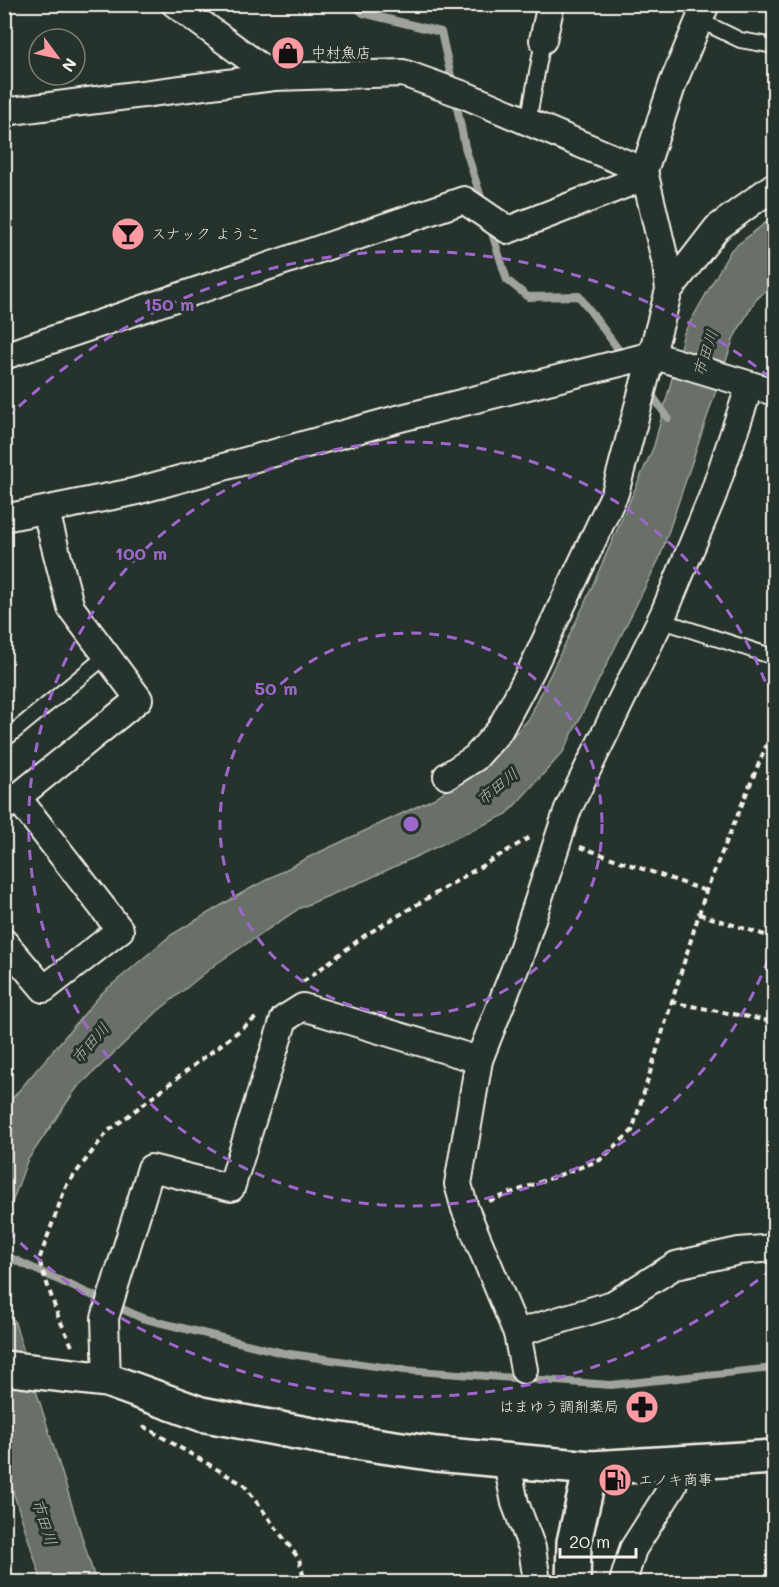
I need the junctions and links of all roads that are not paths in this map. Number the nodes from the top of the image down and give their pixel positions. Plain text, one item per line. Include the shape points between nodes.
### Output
1 (175, 4) edge
2 (551, 4) edge
3 (703, 12) edge
4 (543, 40) joint
5 (774, 46) edge
6 (274, 77) junction
7 (4, 112) edge
8 (528, 122) junction
9 (645, 174) junction
10 (774, 186) edge
11 (669, 290) junction
12 (652, 355) junction
13 (4, 356) edge
14 (742, 382) junction
15 (774, 392) edge
16 (46, 512) junction
17 (4, 518) edge
18 (660, 620) junction
19 (106, 656) junction
20 (774, 657) edge
21 (4, 740) edge
22 (447, 776) dead end
23 (11, 803) edge
24 (4, 942) edge
25 (479, 1060) junction
26 (774, 1248) edge
27 (517, 1333) junction
28 (4, 1368) edge
29 (524, 1370) dead end
30 (107, 1380) junction
31 (774, 1457) edge
32 (506, 1459) junction
33 (677, 1465) junction
34 (591, 1468) junction
35 (537, 1582) edge
36 (573, 1582) edge
37 (587, 1582) edge
38 (623, 1582) edge

1 - 6 street
2 - 4 street
3 - 5 lane via 740,40
3 - 9 street via 673,83
4 - 8 lane
6 - 7 street
6 - 8 street via 403,73
8 - 9 street
9 - 11 street
9 - 13 street via 508,230 464,200
10 - 11 street via 717,228
11 - 12 street
12 - 14 street
12 - 16 street
12 - 22 street via 615,493 532,669 499,731 475,758
14 - 15 street
14 - 18 street via 713,495
16 - 17 street
16 - 19 street via 71,608
18 - 20 lane
18 - 25 street via 568,809 520,956
19 - 21 lane
19 - 23 street via 139,699
23 - 24 street via 120,930 44,989
25 - 27 street via 458,1184
25 - 30 street via 303,1007 284,1019 231,1188 151,1168 105,1318
26 - 27 street via 739,1251 676,1265 613,1304
27 - 29 street
28 - 30 main road
30 - 32 main road via 201,1414 339,1440
31 - 33 main road
32 - 34 main road
32 - 35 street via 515,1503 532,1548
33 - 34 main road
33 - 38 street via 673,1486 633,1549
34 - 36 main road via 574,1542
34 - 37 main road

